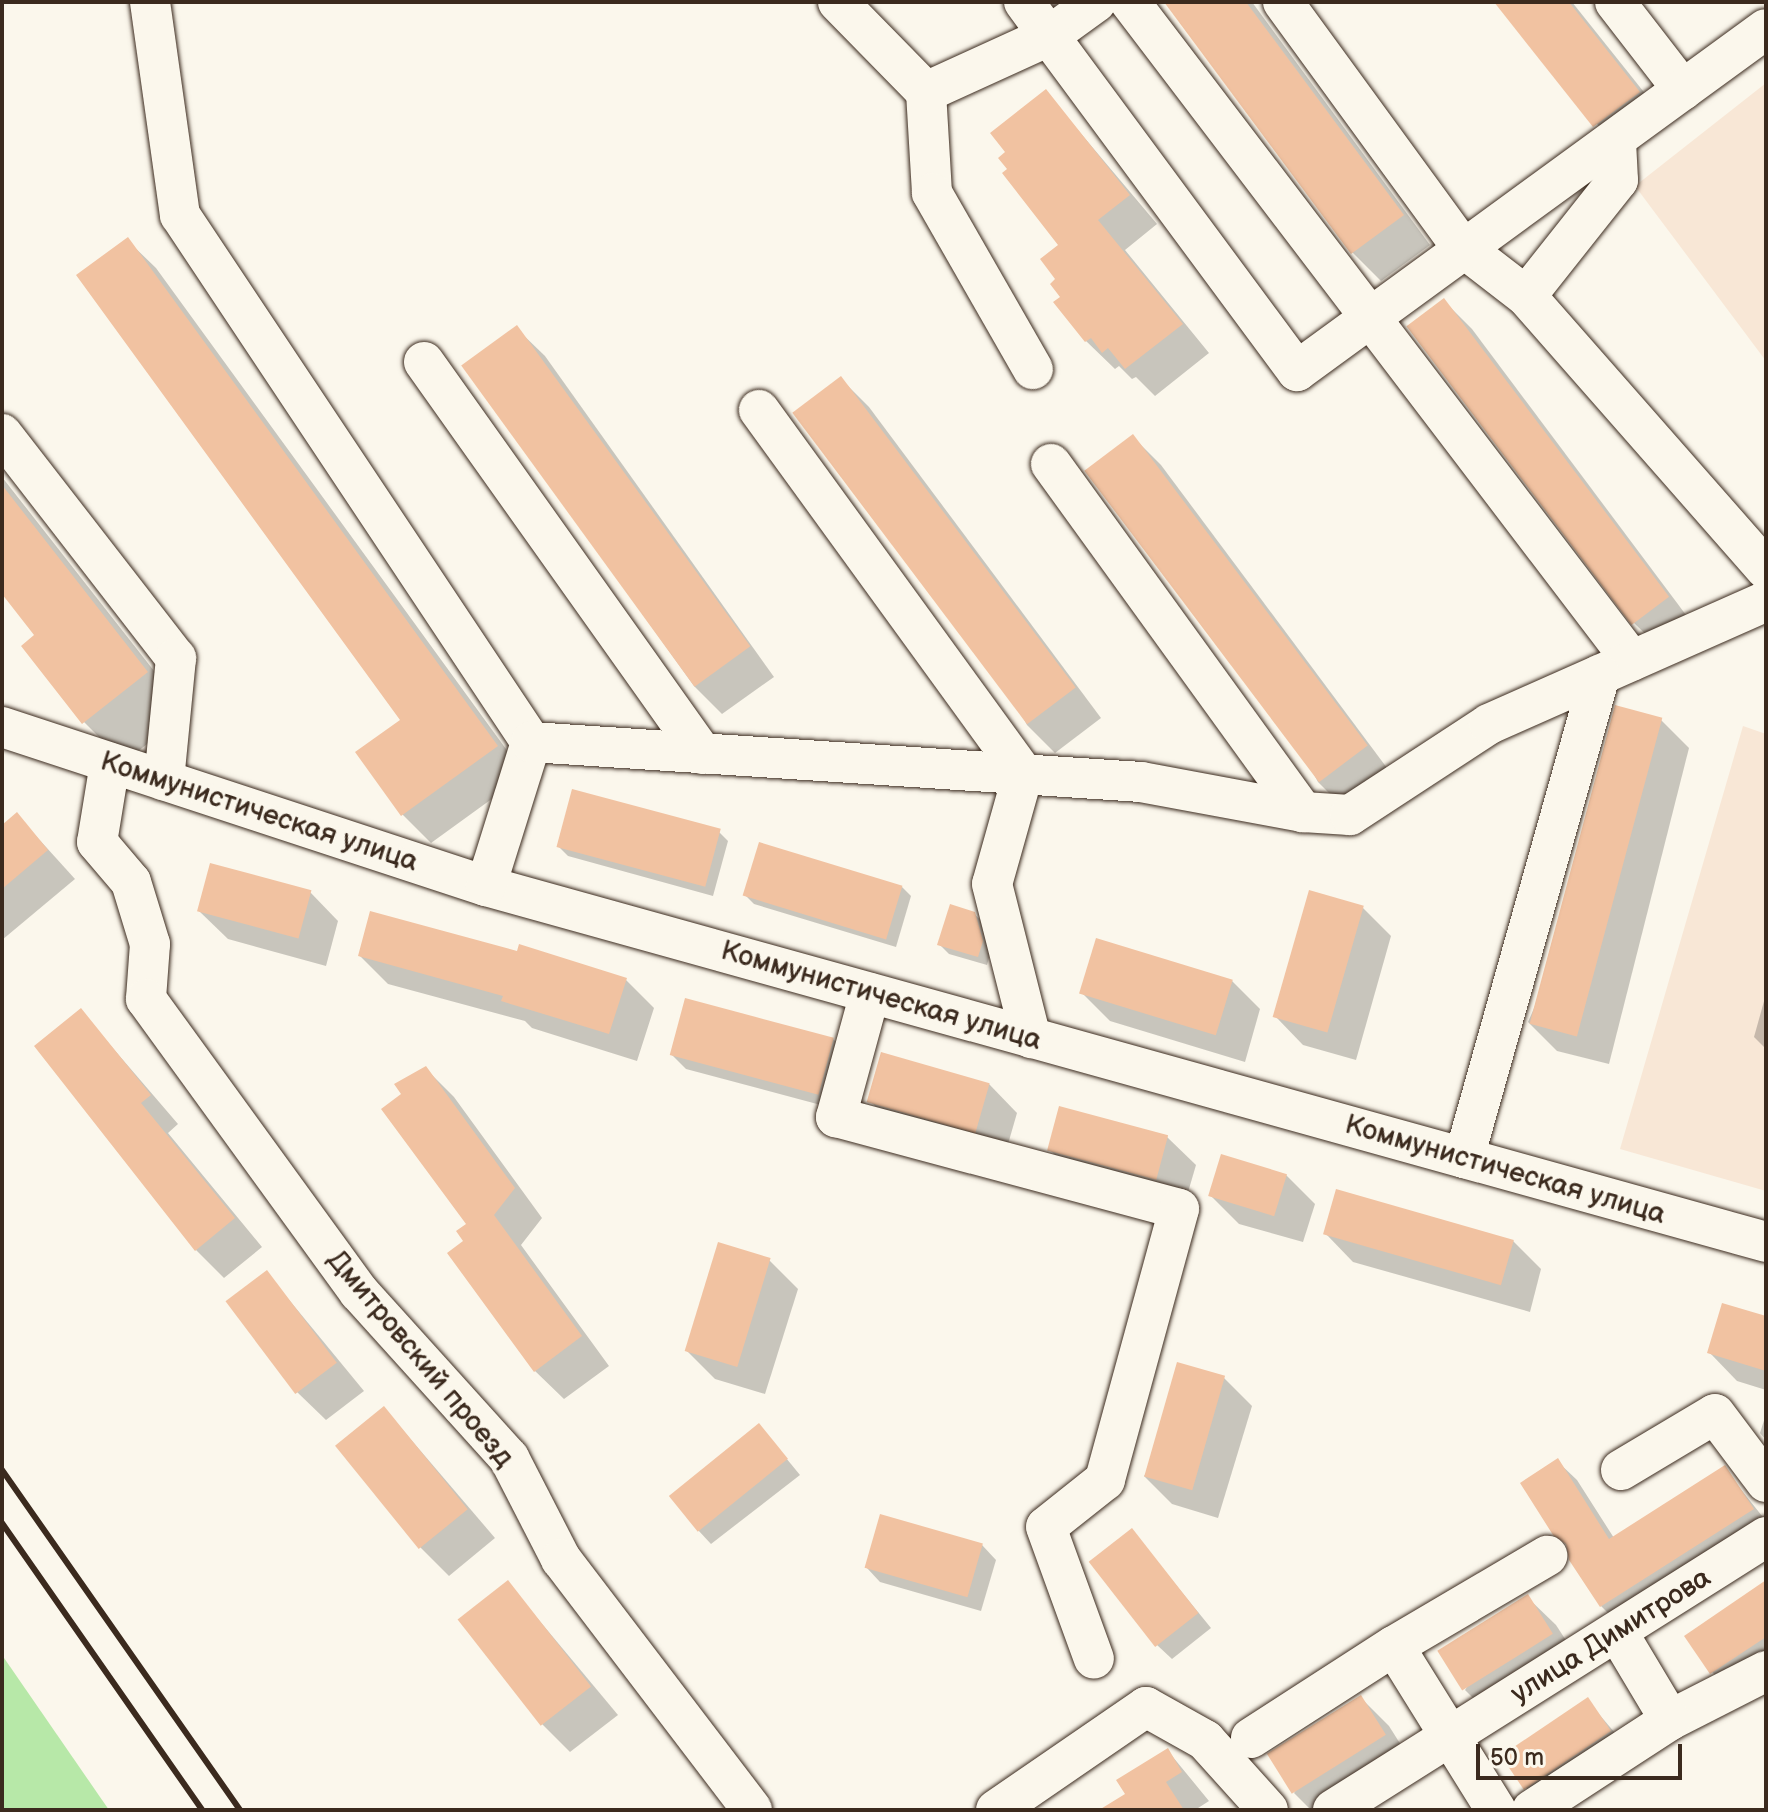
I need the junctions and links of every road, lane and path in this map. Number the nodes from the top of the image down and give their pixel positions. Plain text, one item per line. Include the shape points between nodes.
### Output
1 (150, 2) edge
2 (838, 2) edge
3 (1024, 2) edge
4 (1096, 2) edge
5 (1130, 2) edge
6 (1283, 2) edge
7 (1615, 2) edge
8 (1747, 2) edge
9 (1766, 28) edge
10 (1049, 36) junction
11 (1683, 90) junction
12 (926, 92) junction
13 (1616, 143) junction
14 (1461, 246) junction
15 (1526, 296) junction
16 (1366, 316) junction
17 (424, 362) dead end
18 (1033, 369) dead end
19 (759, 410) dead end
20 (2, 434) edge
21 (1051, 464) dead end
22 (1766, 569) edge
23 (1766, 601) edge
24 (1616, 668) junction
25 (2, 727) edge
26 (531, 742) junction
27 (703, 754) junction
28 (110, 763) junction
29 (1023, 774) junction
30 (164, 780) junction
31 (1303, 812) junction
32 (486, 886) junction
33 (870, 993) junction
34 (1031, 1038) junction
35 (1464, 1158) junction
36 (1766, 1242) edge
37 (1621, 1470) dead end
38 (1766, 1482) edge
39 (1766, 1537) edge
40 (1547, 1556) dead end
41 (1618, 1633) junction
42 (1394, 1646) junction
43 (1094, 1659) dead end
44 (1766, 1671) edge
45 (1670, 1720) junction
46 (1453, 1735) junction
47 (1251, 1738) dead end
48 (752, 1810) edge
49 (996, 1810) edge
50 (1268, 1810) edge
51 (1333, 1810) edge
52 (1496, 1810) edge
53 (1532, 1810) edge

1 - 26 street via 180,215
2 - 12 street
3 - 10 street
4 - 10 street
5 - 16 street
6 - 14 street
7 - 11 street
8 - 9 street
9 - 11 street
10 - 12 street
10 - 16 street via 1297,371
11 - 13 street
12 - 18 street via 932,193
13 - 14 street
13 - 15 street via 1618,180
14 - 15 street
14 - 16 street
15 - 22 street
16 - 24 street
17 - 27 street
19 - 29 street
20 - 30 street via 176,658
21 - 31 street
23 - 24 street
24 - 31 street via 1489,724 1350,815
24 - 35 street
25 - 28 street, Коммунистическая улица
26 - 27 street
26 - 32 street
27 - 29 street
28 - 30 street, Коммунистическая улица
28 - 48 street, Дмитровский проезд via 97,842 131,882 150,944 146,999 359,1292 509,1458 561,1559
29 - 31 street via 1141,782
29 - 34 street via 992,884
30 - 32 street, Коммунистическая улица
32 - 33 street, Коммунистическая улица
33 - 34 street, Коммунистическая улица
33 - 43 street via 836,1117 1179,1209 1105,1480 1046,1527
34 - 35 street, Коммунистическая улица
35 - 36 street, Коммунистическая улица
37 - 38 street via 1715,1414
39 - 41 street, улица Димитрова
40 - 42 street
41 - 45 street
41 - 46 street, улица Димитрова
42 - 46 street
42 - 47 street
44 - 45 street
45 - 53 street
46 - 51 street, улица Димитрова
46 - 52 street
49 - 50 street via 1146,1707 1205,1740

